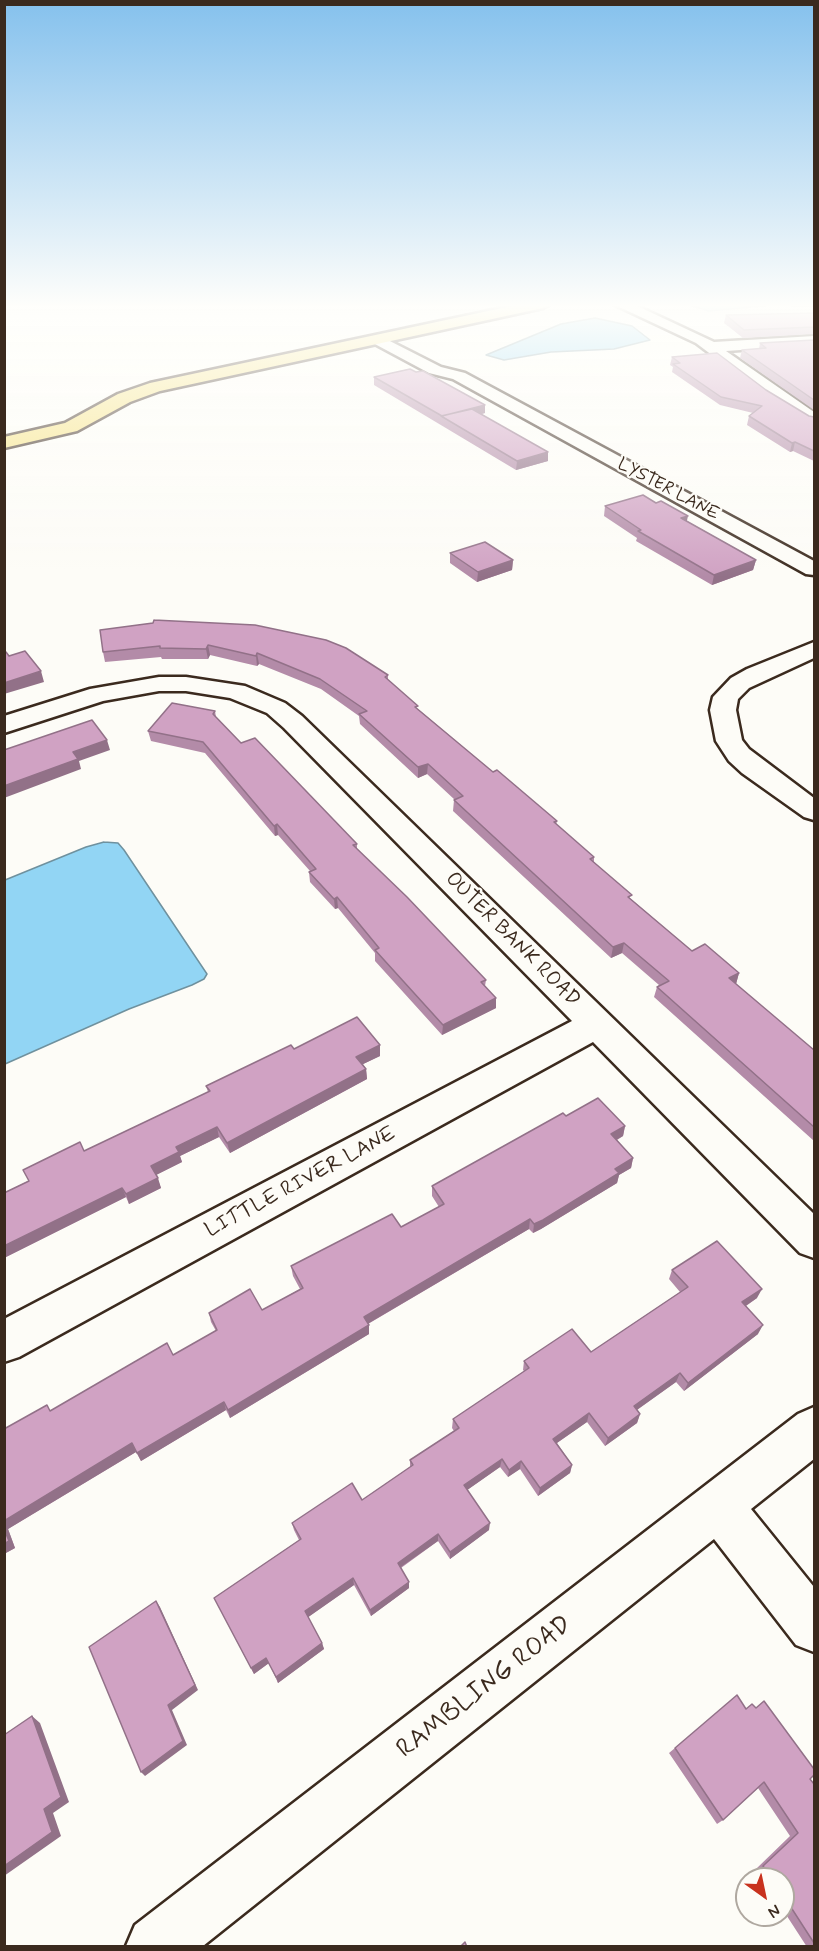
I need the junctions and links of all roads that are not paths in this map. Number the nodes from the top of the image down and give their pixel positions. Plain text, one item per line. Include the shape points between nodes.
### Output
1 (133, 395) edge
2 (494, 395) edge
3 (777, 395) edge
4 (814, 419) edge
5 (4, 443) edge
6 (814, 569) edge
7 (814, 650) edge
8 (4, 725) edge
9 (814, 811) edge
10 (597, 1024) junction
11 (814, 1240) edge
12 (4, 1342) edge
13 (814, 1430) edge
14 (718, 1506) junction
15 (814, 1627) edge
16 (178, 1939) edge

1 - 5 main road via 71,427
2 - 6 street, LYSTER LANE
3 - 4 street
7 - 9 street via 740,683 726,697 723,710 729,741 739,755
8 - 10 street, OUTER BANK ROAD via 99,694 159,684 236,692 276,708
10 - 11 street, OUTER BANK ROAD
10 - 12 street, LITTLE RIVER LANE
13 - 14 street, RAMBLING ROAD
14 - 15 street
14 - 16 street, RAMBLING ROAD

